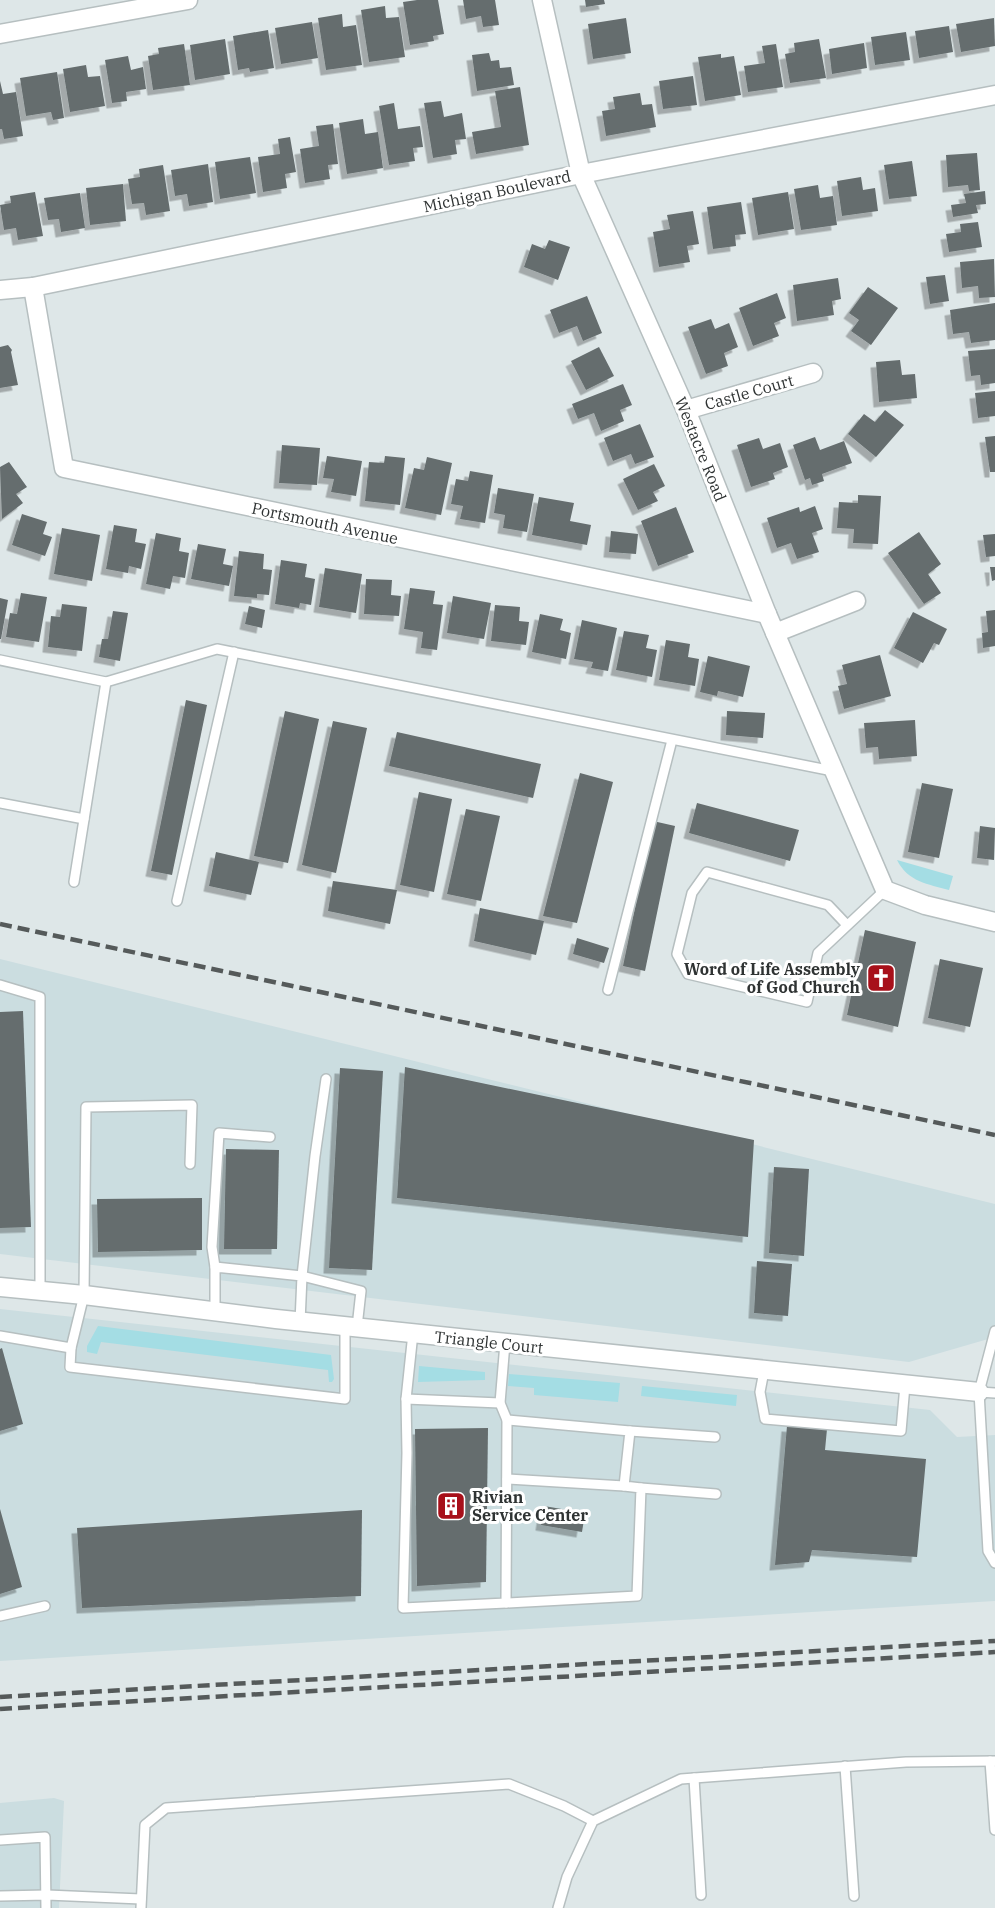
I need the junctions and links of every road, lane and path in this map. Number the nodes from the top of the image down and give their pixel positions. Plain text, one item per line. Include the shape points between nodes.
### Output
1 (188, 0) edge
2 (542, 0) edge
3 (0, 34) edge
4 (995, 95) edge
5 (581, 174) junction
6 (33, 287) junction
7 (0, 290) edge
8 (813, 373) dead end
9 (686, 410) junction
10 (856, 601) dead end
11 (767, 614) junction
12 (775, 633) junction
13 (234, 652) junction
14 (0, 660) edge
15 (106, 682) junction
16 (672, 740) junction
17 (833, 771) junction
18 (0, 803) edge
19 (84, 819) junction
20 (74, 882) dead end
21 (885, 890) junction
22 (177, 901) dead end
23 (995, 922) edge
24 (847, 925) junction
25 (0, 985) edge
26 (608, 990) dead end
27 (326, 1079) dead end
28 (270, 1137) dead end
29 (190, 1164) dead end
30 (215, 1267) junction
31 (302, 1276) junction
32 (0, 1287) edge
33 (40, 1291) junction
34 (84, 1295) junction
35 (215, 1311) junction
36 (300, 1322) junction
37 (351, 1327) junction
38 (995, 1330) edge
39 (413, 1334) junction
40 (0, 1336) edge
41 (504, 1343) junction
42 (71, 1348) junction
43 (764, 1371) junction
44 (905, 1385) junction
45 (987, 1393) edge
46 (406, 1399) junction
47 (500, 1403) junction
48 (507, 1420) junction
49 (630, 1431) junction
50 (715, 1437) dead end
51 (507, 1479) junction
52 (624, 1486) junction
53 (641, 1488) junction
54 (716, 1494) dead end
55 (995, 1563) edge
56 (506, 1603) junction
57 (45, 1606) dead end
58 (0, 1616) edge
59 (993, 1761) edge
60 (845, 1766) junction
61 (694, 1778) junction
62 (593, 1821) junction
63 (995, 1830) edge
64 (0, 1840) edge
65 (47, 1895) junction
66 (701, 1895) dead end
67 (0, 1896) edge
68 (854, 1896) dead end
69 (141, 1903) edge
70 (45, 1908) edge
71 (558, 1908) edge

1 - 3 street
2 - 5 street, Westacre Road
4 - 5 street, Michigan Boulevard
5 - 6 street, Michigan Boulevard
5 - 9 street, Westacre Road
6 - 7 street, Michigan Boulevard
6 - 11 street, Portsmouth Avenue via 64,468
8 - 9 street, Castle Court
9 - 11 street, Westacre Road
10 - 12 street
11 - 12 street, Westacre Road
12 - 17 street, Westacre Road
13 - 15 lane via 217,649
13 - 16 lane
13 - 22 lane
14 - 15 lane
15 - 19 lane
16 - 17 lane
16 - 26 lane
17 - 21 street, Westacre Road
18 - 19 lane
19 - 20 lane
21 - 23 street via 925,905
21 - 24 lane
24 - 24 lane via 828,905 707,872 692,893 677,954 688,974 807,1002 819,953
25 - 33 lane via 40,997
27 - 31 lane
28 - 30 lane via 219,1133 212,1247
29 - 34 lane via 192,1104 86,1107
30 - 31 lane
30 - 35 lane
31 - 36 lane
31 - 37 lane via 361,1291
32 - 33 street, Triangle Court
33 - 34 street, Triangle Court
34 - 35 street, Triangle Court
34 - 42 lane
35 - 36 street, Triangle Court
36 - 37 street, Triangle Court
37 - 39 street, Triangle Court
37 - 42 lane via 345,1399 70,1367
38 - 45 lane
39 - 41 street, Triangle Court
39 - 46 lane
40 - 42 lane
41 - 43 street, Triangle Court
41 - 47 lane
43 - 44 street, Triangle Court
43 - 44 lane via 760,1392 765,1419 901,1431
44 - 45 street, Triangle Court
45 - 55 lane via 988,1551
46 - 47 lane
46 - 56 lane via 403,1608
47 - 48 lane
48 - 49 lane
48 - 51 lane
49 - 50 lane
49 - 52 lane
51 - 52 lane
51 - 56 lane
52 - 53 lane
53 - 54 lane
53 - 56 lane via 637,1596
57 - 58 lane
59 - 60 lane
59 - 63 lane
60 - 61 lane
60 - 68 lane
61 - 62 lane via 681,1779
61 - 66 lane
62 - 69 lane via 509,1784 166,1808 145,1825
62 - 71 lane via 567,1876
64 - 65 lane via 45,1837
65 - 67 lane
65 - 69 lane
65 - 70 lane

